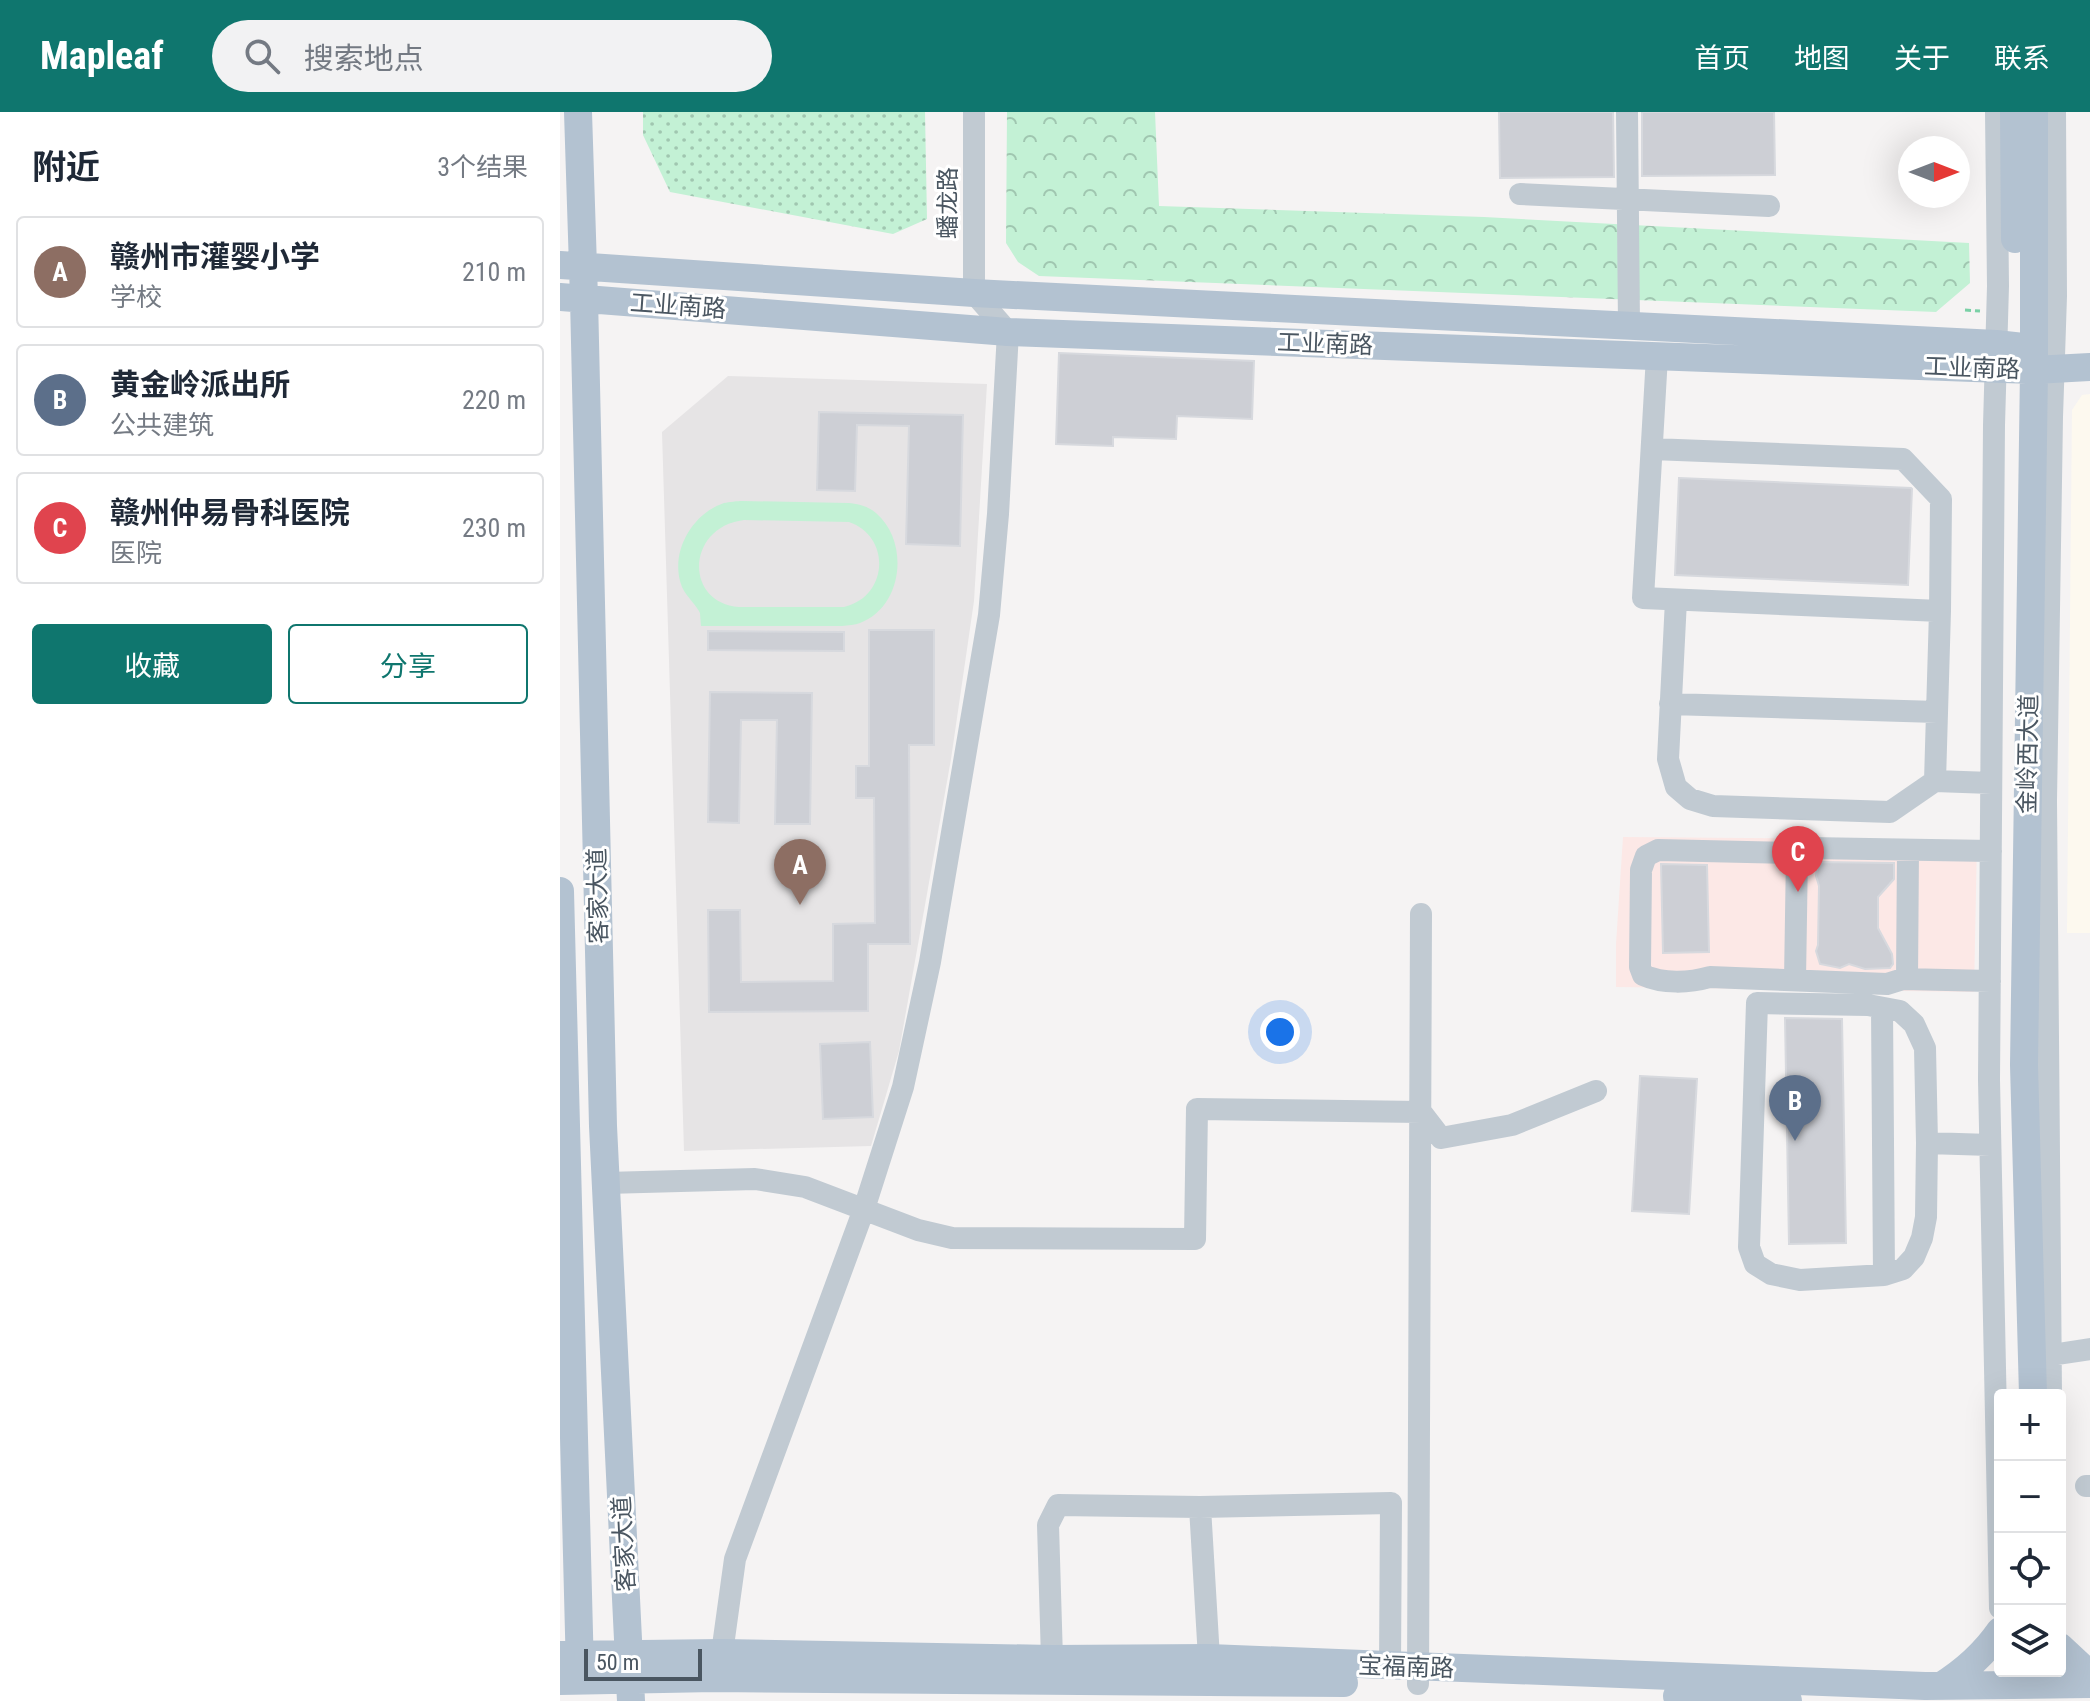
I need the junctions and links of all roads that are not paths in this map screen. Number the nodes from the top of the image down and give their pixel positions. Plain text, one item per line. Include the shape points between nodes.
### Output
1 (578, 112) edge
2 (974, 112) edge
3 (1627, 112) edge
4 (1996, 112) edge
5 (2014, 112) edge
6 (2034, 112) edge
7 (2055, 112) edge
8 (1520, 194) dead end
9 (1629, 199) junction
10 (1769, 206) dead end
11 (571, 266) edge
12 (974, 293) junction
13 (572, 298) edge
14 (1629, 326) junction
15 (1008, 332) junction
16 (1657, 356) junction
17 (2025, 359) junction
18 (2090, 367) edge
19 (1652, 449) junction
20 (1676, 600) junction
21 (1940, 611) junction
22 (1670, 704) junction
23 (1937, 712) junction
24 (1935, 781) junction
25 (1991, 783) junction
26 (1908, 850) junction
27 (1991, 851) junction
28 (1797, 853) junction
29 (560, 891) edge
30 (1421, 914) dead end
31 (1907, 979) junction
32 (1795, 980) junction
33 (1990, 981) junction
34 (1882, 1008) junction
35 (1596, 1091) dead end
36 (1421, 1112) junction
37 (1927, 1143) junction
38 (1990, 1145) junction
39 (606, 1183) junction
40 (864, 1209) junction
41 (1884, 1275) junction
42 (2090, 1349) edge
43 (2042, 1357) junction
44 (2016, 1389) edge
45 (2034, 1389) edge
46 (2050, 1389) edge
47 (1200, 1507) junction
48 (2000, 1605) edge
49 (1994, 1638) edge
50 (2066, 1653) edge
51 (1209, 1658) junction
52 (1052, 1659) junction
53 (718, 1665) junction
54 (1390, 1667) junction
55 (572, 1675) edge
56 (1418, 1675) junction
57 (2090, 1675) edge
58 (630, 1679) edge
59 (2090, 1684) edge
60 (2024, 1685) edge
61 (1941, 1686) junction
62 (1788, 1701) edge

1 - 11 main road, 客家大道
2 - 12 street, 蟠龙路
3 - 9 street
4 - 17 street
5 - 17 main road, 金岭西大道
6 - 17 main road, 金岭西大道
7 - 17 street via 2056,296
8 - 9 street
9 - 10 street
9 - 14 street
11 - 12 main road, 工业南路
11 - 13 main road, 客家大道
12 - 14 main road, 工业南路
12 - 15 street
13 - 15 main road, 工业南路
13 - 39 main road, 客家大道
14 - 17 main road, 工业南路
15 - 16 main road, 工业南路
15 - 40 street via 989,615 968,745 903,1087
16 - 17 main road, 工业南路 via 1973,368
16 - 19 street
17 - 18 main road, 工业南路
17 - 25 street
17 - 43 main road, 金岭西大道 via 2024,1065
17 - 44 main road, 金岭西大道 via 2007,1066
19 - 20 street via 1643,598
19 - 21 street via 1903,459 1941,499
20 - 21 street
20 - 22 street
21 - 23 street
22 - 23 street
22 - 24 street via 1668,759 1676,787 1690,799 1713,806 1890,812
23 - 24 street
24 - 25 street
25 - 27 street
26 - 27 street
26 - 28 street via 1809,848
26 - 31 street
27 - 33 street
28 - 32 street
28 - 32 street via 1658,850 1646,856 1641,870 1643,975 1656,981
29 - 55 main road, 客家大道
30 - 36 street
31 - 32 street via 1887,984
31 - 33 street
33 - 38 street
34 - 37 street via 1900,1011 1914,1024 1925,1048
34 - 41 street
34 - 41 street via 1757,1003 1749,1247 1755,1264 1771,1274 1800,1280
35 - 36 street via 1512,1125 1441,1138
36 - 40 street via 1197,1109 1195,1239 952,1238
36 - 56 street
37 - 38 street
37 - 41 street via 1922,1238 1903,1269
38 - 48 street
39 - 40 street via 755,1179 805,1187
39 - 58 main road, 客家大道
40 - 53 street via 735,1559
42 - 43 street
43 - 45 main road, 金岭西大道
43 - 46 street
47 - 51 street
47 - 52 street via 1058,1505 1048,1525
47 - 54 street via 1391,1503
49 - 61 main road
50 - 57 main road
51 - 52 main road, 宝福南路
51 - 54 main road, 宝福南路
52 - 53 main road, 宝福南路
53 - 56 main road, 宝福南路
53 - 58 main road
54 - 56 main road, 宝福南路
55 - 58 main road
56 - 61 main road, 宝福南路
56 - 62 main road, 宝福南路
59 - 60 main road, 宝福南路
60 - 61 main road, 宝福南路

